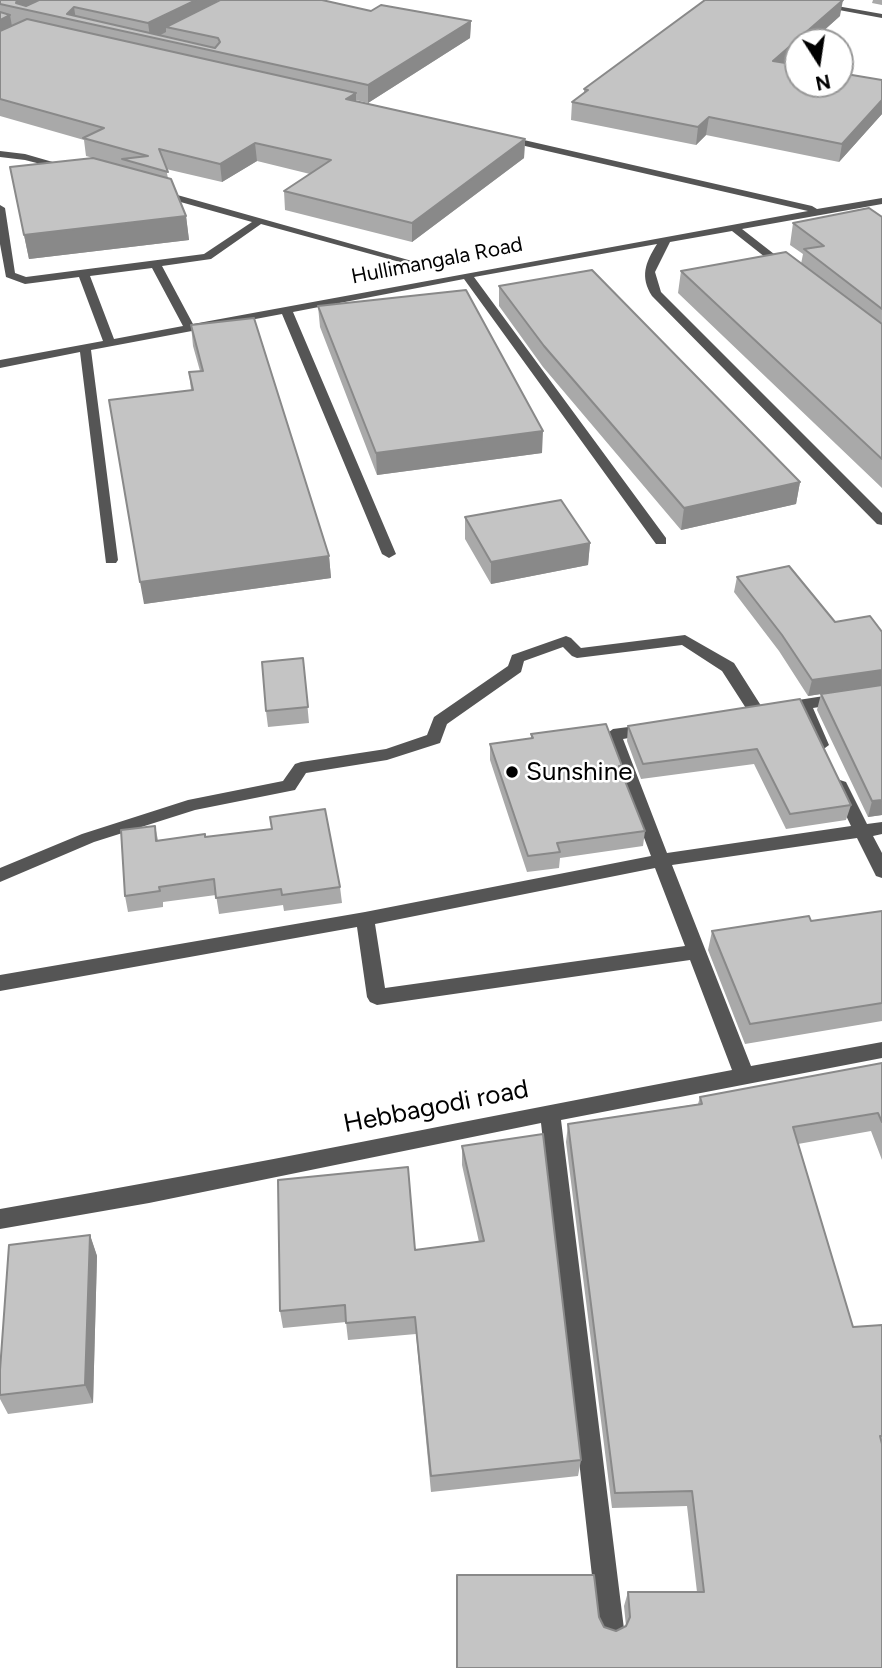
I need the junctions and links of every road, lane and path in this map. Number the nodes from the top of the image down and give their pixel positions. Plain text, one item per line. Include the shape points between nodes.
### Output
1 (789, 0) edge
2 (854, 0) edge
3 (844, 9) junction
4 (882, 16) edge
5 (485, 135) edge
6 (0, 154) edge
7 (88, 173) edge
8 (140, 188) edge
9 (879, 203) edge
10 (0, 208) edge
11 (821, 211) junction
12 (259, 221) junction
13 (733, 227) junction
14 (667, 238) junction
15 (407, 261) dead end
16 (156, 265) junction
17 (84, 275) junction
18 (467, 275) junction
19 (795, 276) edge
20 (286, 310) junction
21 (190, 328) junction
22 (110, 343) junction
23 (85, 348) junction
24 (0, 364) edge
25 (882, 521) edge
26 (661, 541) dead end
27 (389, 554) dead end
28 (111, 560) dead end
29 (882, 692) edge
30 (803, 704) junction
31 (666, 726) edge
32 (882, 828) edge
33 (861, 830) junction
34 (661, 860) junction
35 (882, 871) edge
36 (0, 875) edge
37 (365, 919) junction
38 (696, 952) junction
39 (0, 982) edge
40 (882, 1050) edge
41 (745, 1078) junction
42 (550, 1114) junction
43 (0, 1219) edge
44 (611, 1629) edge

1 - 3 street
2 - 3 street
3 - 4 street
5 - 11 street
6 - 7 street
8 - 12 street
9 - 11 street, Hullimangala Road
10 - 17 street via 12,278 36,281
11 - 13 street, Hullimangala Road
12 - 15 street
12 - 16 street via 213,255
13 - 14 street, Hullimangala Road
13 - 19 street
14 - 18 street, Hullimangala Road
14 - 25 street via 650,265 648,276 656,295
16 - 17 street
16 - 21 street
17 - 22 street
18 - 20 street, Hullimangala Road
18 - 26 street
20 - 21 street, Hullimangala Road
20 - 27 street
21 - 22 street, Hullimangala Road
22 - 23 street, Hullimangala Road
23 - 24 street, Hullimangala Road
23 - 28 street
29 - 30 street
30 - 33 street
30 - 36 street via 750,713 728,667 685,640 577,653 566,641 517,658 515,667 440,721 434,739 387,754 301,768 289,786 194,804 88,838
31 - 34 street via 613,735
32 - 33 street
33 - 34 street
33 - 35 street
34 - 37 street
34 - 38 street
37 - 38 street via 377,996
37 - 39 street
38 - 41 street
40 - 41 street, Hebbagodi road
41 - 42 street, Hebbagodi road
42 - 43 street, Hebbagodi road
42 - 44 street

